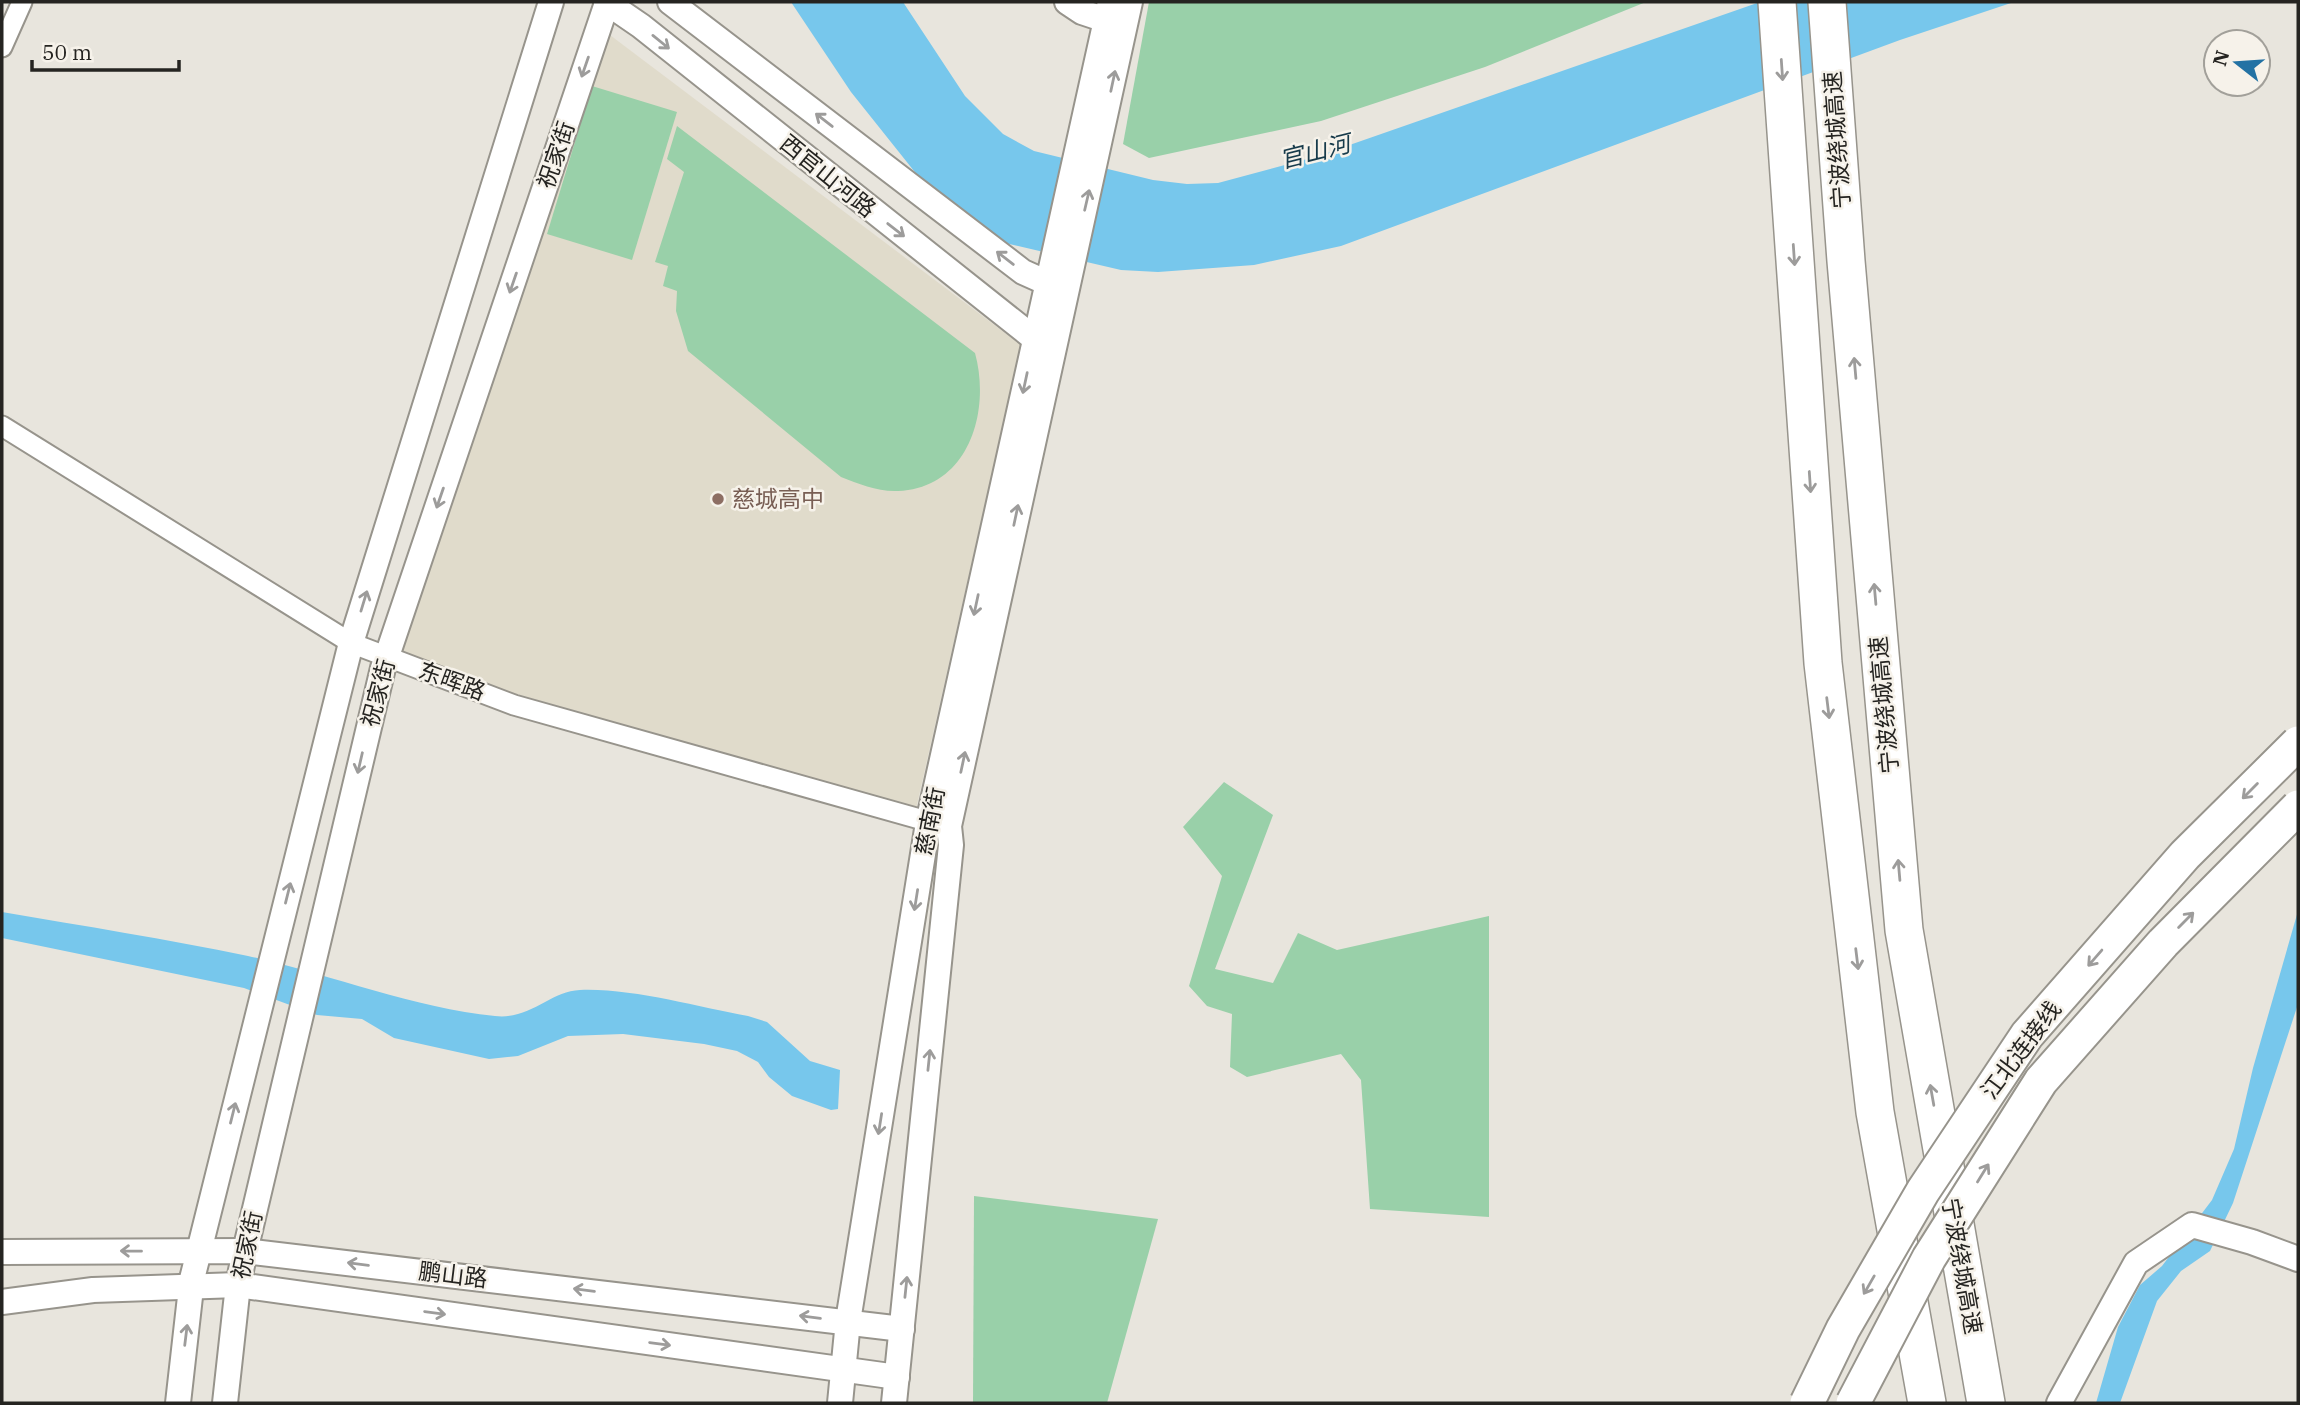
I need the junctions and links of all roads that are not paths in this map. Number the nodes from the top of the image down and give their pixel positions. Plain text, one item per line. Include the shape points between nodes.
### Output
1 (22, 2) edge
2 (551, 2) edge
3 (606, 2) edge
4 (670, 2) edge
5 (1067, 2) edge
6 (1130, 2) edge
7 (1777, 2) edge
8 (1827, 2) edge
9 (1113, 17) edge
10 (2, 47) edge
11 (1056, 286) junction
12 (1044, 342) junction
13 (2, 426) edge
14 (351, 643) junction
15 (387, 657) junction
16 (2298, 743) edge
17 (2298, 807) edge
18 (939, 825) junction
19 (245, 1251) junction
20 (2, 1252) edge
21 (199, 1252) junction
22 (2298, 1259) edge
23 (238, 1285) junction
24 (192, 1287) junction
25 (2, 1302) edge
26 (848, 1321) junction
27 (902, 1329) junction
28 (842, 1370) junction
29 (897, 1377) junction
30 (178, 1403) edge
31 (225, 1403) edge
32 (840, 1403) edge
33 (894, 1403) edge
34 (1807, 1403) edge
35 (1853, 1403) edge
36 (1927, 1403) edge
37 (1986, 1403) edge
38 (2059, 1403) edge

1 - 10 street
14 -> 2 street, 祝家街
3 -> 12 street, 西官山河路
3 -> 15 street, 祝家街
11 -> 4 street, 西官山河路 via 1023,272
5 - 9 street
6 - 9 street, 慈南街
7 -> 36 highway via 1823,663 1875,1111
37 -> 8 highway, 宁波绕城高速 via 1904,930
9 - 11 street, 慈南街
11 - 12 street, 慈南街
12 - 18 street, 慈南街
13 - 14 street, 东晖路
14 - 15 street, 东晖路
21 -> 14 street, 祝家街
15 - 18 street, 东晖路 via 514,705
15 -> 19 street, 祝家街
16 -> 34 highway, 江北连接线, bridge via 2185,855 2027,1035 1923,1191 1843,1329
35 -> 17 highway, 江北连接线, bridge via 1929,1258 2041,1081 2164,943
18 -> 26 street, 慈南街
27 -> 18 street, 慈南街 via 951,845
19 - 21 street, 鹏山路
19 - 23 street, 祝家街
26 -> 19 street, 鹏山路
21 -> 20 street, 鹏山路
21 - 24 street, 祝家街
22 - 38 street via 2192,1225 2136,1263
23 - 24 street, 鹏山路
23 -> 28 street, 鹏山路
23 - 31 street, 祝家街
24 - 25 street, 鹏山路 via 93,1290
30 -> 24 street, 祝家街
26 - 27 street, 鹏山路
26 - 28 street, 慈南街
27 - 29 street, 慈南街
28 - 29 street, 鹏山路
28 - 32 street, 慈南街
29 - 33 street, 慈南街

